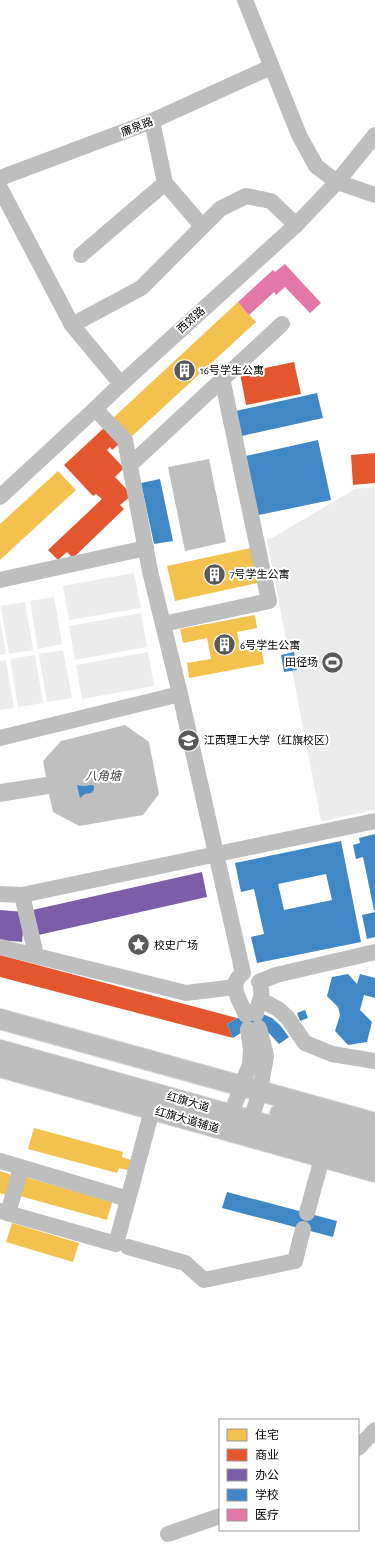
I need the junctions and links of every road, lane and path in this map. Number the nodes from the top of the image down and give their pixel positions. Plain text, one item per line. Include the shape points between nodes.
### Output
1 (246, 1) edge
2 (271, 68) junction
3 (152, 121) junction
4 (375, 135) edge
5 (0, 178) edge
6 (337, 182) junction
7 (165, 183) junction
8 (0, 188) edge
9 (375, 195) edge
10 (296, 225) junction
11 (202, 226) junction
12 (81, 255) dead end
13 (282, 324) dead end
14 (72, 325) junction
15 (222, 378) junction
16 (121, 384) junction
17 (96, 409) junction
18 (131, 464) junction
19 (0, 497) edge
20 (146, 548) junction
21 (0, 580) edge
22 (163, 624) junction
23 (180, 694) junction
24 (0, 738) edge
25 (375, 821) edge
26 (216, 854) junction
27 (0, 894) edge
28 (22, 895) junction
29 (0, 947) edge
30 (375, 952) edge
31 (36, 955) junction
32 (243, 974) junction
33 (260, 982) junction
34 (235, 987) junction
35 (254, 1017) junction
36 (0, 1018) edge
37 (0, 1036) edge
38 (0, 1050) edge
39 (375, 1061) edge
40 (0, 1067) edge
41 (236, 1101) junction
42 (154, 1102) junction
43 (255, 1106) junction
44 (375, 1123) edge
45 (375, 1140) edge
46 (324, 1150) junction
47 (375, 1155) edge
48 (0, 1162) edge
49 (21, 1168) junction
50 (375, 1172) edge
51 (128, 1199) junction
52 (4, 1212) edge
53 (307, 1213) dead end
54 (303, 1229) dead end
55 (128, 1248) dead end
56 (375, 1430) edge
57 (359, 1447) edge
58 (219, 1516) edge
59 (168, 1534) dead end

1 - 2 street
2 - 3 street, 廉泉路
2 - 6 street via 299,135 316,166
3 - 5 street, 廉泉路
3 - 7 street
4 - 6 street, 西郊路
6 - 9 street
6 - 10 street, 西郊路
7 - 11 street
7 - 12 street
8 - 14 street
10 - 11 street via 271,201 246,196 220,209
10 - 16 street, 西郊路
11 - 14 street via 141,288
13 - 15 street
14 - 16 street
15 - 18 street
15 - 22 street via 269,601
16 - 17 street, 西郊路
17 - 18 street via 125,440
17 - 19 street, 西郊路
18 - 20 street
20 - 21 street
20 - 22 street
22 - 23 street
23 - 24 street
23 - 26 street
25 - 26 street
26 - 28 street
26 - 32 street
27 - 28 street
28 - 31 street
29 - 31 street
30 - 33 street via 276,975
31 - 34 street via 186,993
32 - 33 street via 252,976
32 - 34 street via 236,981
33 - 35 street via 262,994
34 - 35 street
35 - 39 street via 278,1009 287,1017 305,1043 332,1054
35 - 41 street via 250,1064
35 - 43 street via 266,1056
36 - 41 main road
37 - 41 main road, 红旗大道
38 - 42 main road, 红旗大道
40 - 42 main road, 红旗大道辅道
41 - 42 main road, 红旗大道
41 - 43 main road, 红旗大道
42 - 46 main road, 红旗大道辅道
42 - 51 street
43 - 44 main road
43 - 45 main road, 红旗大道
43 - 46 main road, 红旗大道
46 - 47 main road, 红旗大道
46 - 50 main road, 红旗大道辅道
46 - 53 street
48 - 49 street
49 - 51 street
49 - 52 street
51 - 52 street via 116,1244
54 - 55 street via 294,1261 204,1280 185,1263
56 - 57 street
58 - 59 street

